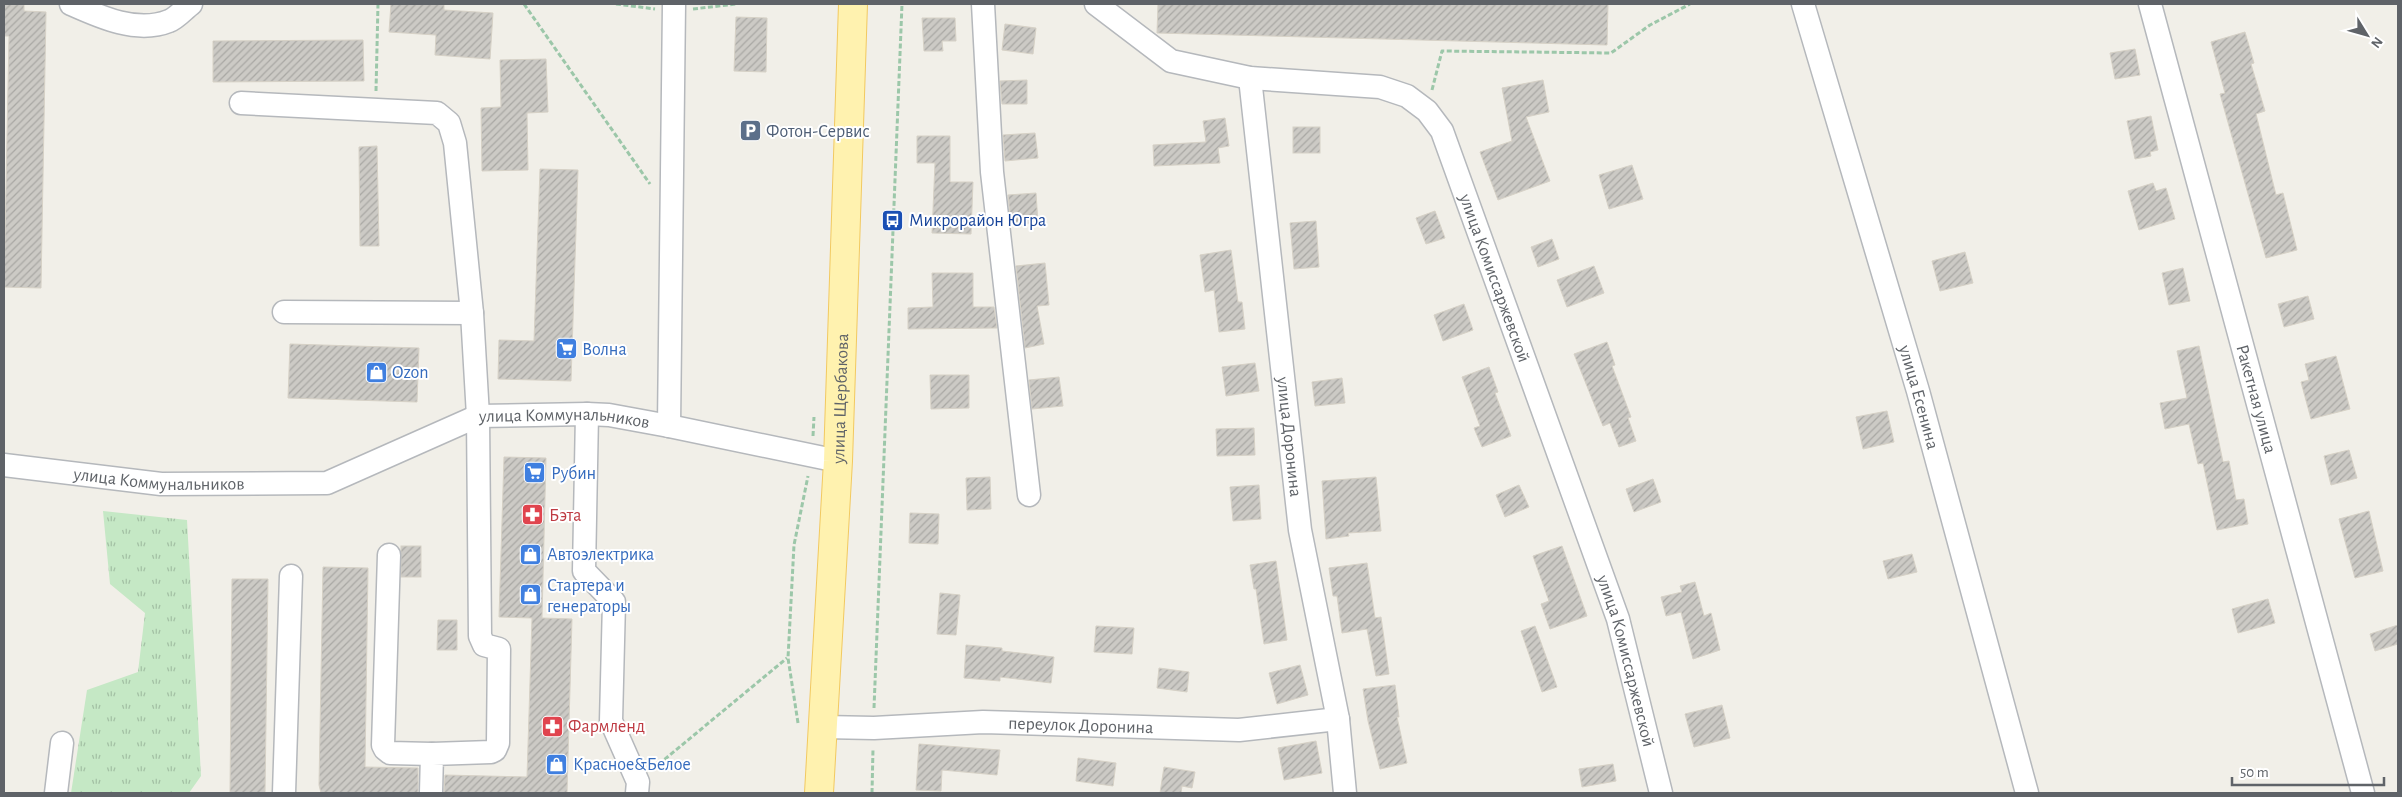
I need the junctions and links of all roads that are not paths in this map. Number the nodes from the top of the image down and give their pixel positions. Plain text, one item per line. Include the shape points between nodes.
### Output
1 (71, 4) edge
2 (190, 4) edge
3 (674, 4) edge
4 (853, 4) edge
5 (983, 4) edge
6 (1096, 4) edge
7 (1803, 4) edge
8 (2150, 4) edge
9 (1250, 78) junction
10 (241, 104) dead end
11 (284, 312) dead end
12 (472, 313) junction
13 (587, 414) junction
14 (478, 416) junction
15 (669, 426) junction
16 (838, 461) junction
17 (4, 465) edge
18 (1029, 495) dead end
19 (389, 555) dead end
20 (291, 576) dead end
21 (1338, 719) junction
22 (811, 727) junction
23 (62, 743) dead end
24 (432, 754) junction
25 (637, 788) edge
26 (56, 793) edge
27 (284, 793) edge
28 (431, 793) edge
29 (819, 793) edge
30 (1345, 793) edge
31 (1661, 793) edge
32 (2027, 793) edge
33 (2363, 793) edge

1 - 2 street via 98,17 134,26 170,21
3 - 15 street
4 - 16 main road, улица Щербакова
5 - 18 street via 992,172
6 - 9 street, улица Комиссаржевской via 1170,61
7 - 32 street, улица Есенина via 1918,391
8 - 33 street, Ракетная улица
9 - 21 street, улица Доронина via 1300,530
9 - 31 street, улица Комиссаржевской via 1380,87 1407,96 1427,111 1442,131 1618,619
10 - 12 street via 437,113 449,123 456,143
11 - 12 street
12 - 14 street
13 - 14 street, улица Коммунальников
13 - 15 street, улица Коммунальников
13 - 25 street via 584,571 614,602 611,721
14 - 17 street, улица Коммунальников via 327,484 161,484
14 - 24 street via 480,636 484,645 499,649 498,743 490,752
15 - 16 street, улица Коммунальников
16 - 22 main road, улица Щербакова
19 - 24 street via 383,745 390,753
20 - 27 street
21 - 22 street, переулок Доронина via 1239,730 983,722 874,728
21 - 30 street, улица Доронина
22 - 29 main road, улица Щербакова
23 - 26 street
24 - 28 street

